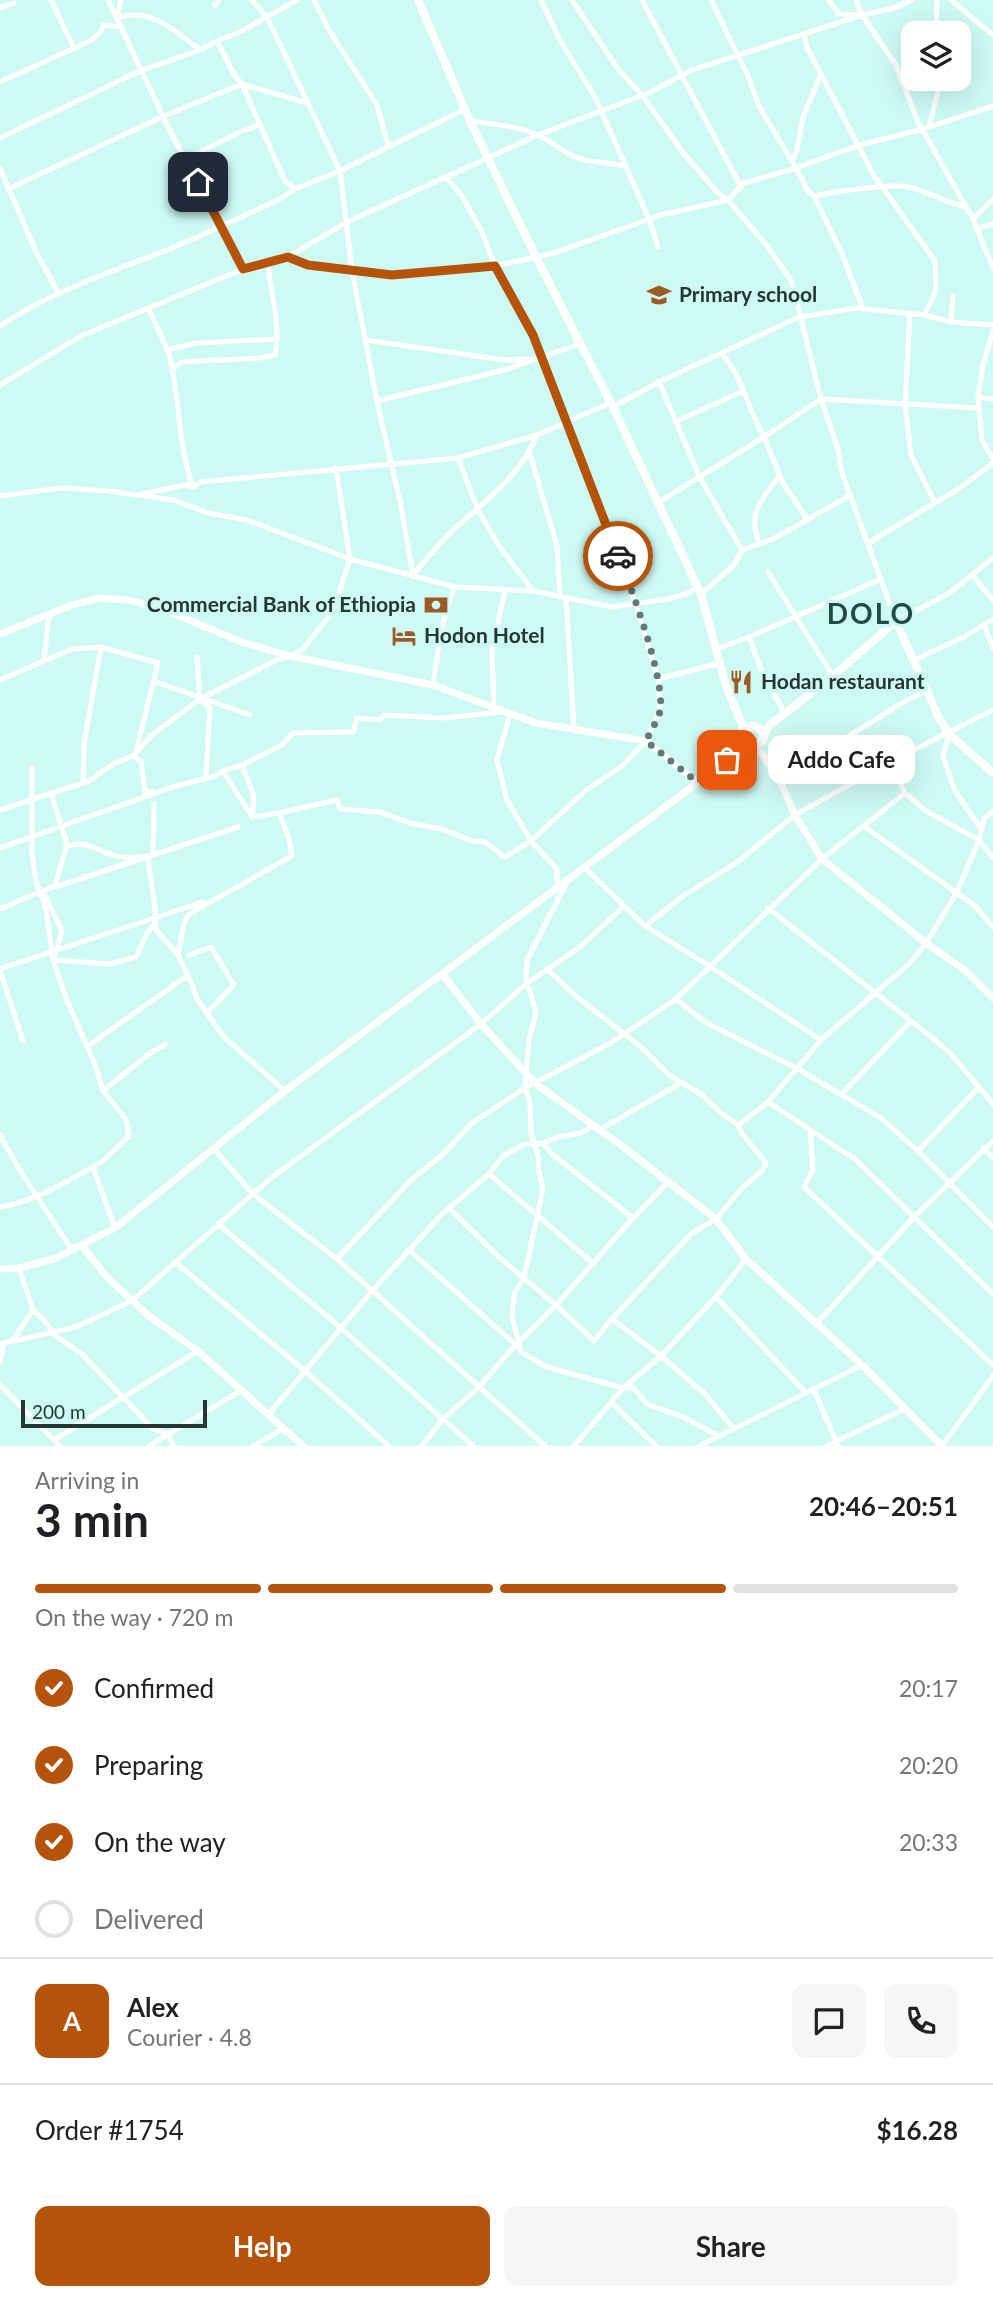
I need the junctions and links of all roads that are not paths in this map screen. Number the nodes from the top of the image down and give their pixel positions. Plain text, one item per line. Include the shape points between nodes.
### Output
1 (51, 0) edge
2 (108, 0) edge
3 (121, 0) edge
4 (252, 0) edge
5 (297, 0) edge
6 (314, 0) edge
7 (418, 0) edge
8 (541, 0) edge
9 (572, 0) edge
10 (642, 0) edge
11 (711, 0) edge
12 (828, 0) edge
13 (856, 0) edge
14 (912, 0) edge
15 (937, 0) edge
16 (951, 0) edge
17 (14, 3) dead end
18 (0, 8) edge
19 (862, 15) junction
20 (267, 17) junction
21 (117, 18) junction
22 (936, 21) edge
23 (121, 27) junction
24 (804, 34) junction
25 (993, 35) edge
26 (217, 41) junction
27 (74, 48) junction
28 (200, 50) junction
29 (738, 55) junction
30 (140, 71) junction
31 (821, 74) junction
32 (681, 76) junction
33 (0, 82) edge
34 (242, 84) junction
35 (937, 91) edge
36 (642, 94) junction
37 (307, 103) junction
38 (993, 106) edge
39 (465, 109) junction
40 (600, 111) junction
41 (164, 116) junction
42 (470, 121) junction
43 (259, 125) junction
44 (926, 128) junction
45 (538, 135) junction
46 (0, 138) edge
47 (388, 145) junction
48 (860, 145) junction
49 (186, 159) junction
50 (488, 159) junction
51 (792, 161) junction
52 (626, 167) junction
53 (0, 168) edge
54 (796, 168) junction
55 (340, 171) junction
56 (446, 177) junction
57 (741, 187) junction
58 (295, 188) junction
59 (884, 188) junction
60 (8, 189) junction
61 (814, 196) junction
62 (993, 199) edge
63 (728, 200) junction
64 (967, 207) junction
65 (649, 219) junction
66 (973, 219) junction
67 (346, 222) junction
68 (993, 224) edge
69 (221, 226) junction
70 (977, 229) junction
71 (658, 247) dead end
72 (288, 257) junction
73 (536, 257) junction
74 (268, 264) junction
75 (495, 266) junction
76 (993, 268) edge
77 (243, 269) junction
78 (352, 271) junction
79 (59, 294) junction
80 (953, 296) dead end
81 (148, 308) junction
82 (863, 309) junction
83 (910, 314) junction
84 (924, 315) junction
85 (799, 317) junction
86 (951, 322) junction
87 (993, 325) edge
88 (0, 326) edge
89 (993, 331) edge
90 (277, 339) junction
91 (366, 340) junction
92 (579, 344) junction
93 (722, 353) junction
94 (169, 355) junction
95 (539, 358) junction
96 (172, 370) junction
97 (659, 382) junction
98 (0, 385) edge
99 (743, 391) junction
100 (978, 397) junction
101 (993, 399) edge
102 (821, 400) junction
103 (377, 401) junction
104 (905, 404) junction
105 (611, 405) junction
106 (978, 408) junction
107 (568, 421) junction
108 (675, 422) junction
109 (537, 435) junction
110 (764, 437) junction
111 (530, 454) junction
112 (458, 458) junction
113 (993, 460) edge
114 (391, 463) junction
115 (336, 468) junction
116 (779, 476) junction
117 (700, 478) junction
118 (193, 487) junction
119 (135, 495) junction
120 (851, 495) junction
121 (0, 496) edge
122 (659, 502) junction
123 (935, 503) junction
124 (478, 510) junction
125 (807, 519) junction
126 (868, 543) junction
127 (760, 544) junction
128 (742, 550) junction
129 (993, 558) edge
130 (350, 559) junction
131 (768, 572) dead end
132 (413, 575) junction
133 (972, 575) junction
134 (881, 579) junction
135 (456, 587) junction
136 (505, 590) junction
137 (533, 591) junction
138 (699, 591) junction
139 (563, 598) junction
140 (993, 600) edge
141 (636, 605) junction
142 (49, 614) junction
143 (797, 617) junction
144 (993, 619) edge
145 (897, 621) junction
146 (984, 624) junction
147 (0, 634) edge
148 (749, 637) junction
149 (101, 647) junction
150 (993, 648) edge
151 (717, 649) junction
152 (290, 656) junction
153 (197, 657) dead end
154 (914, 660) junction
155 (44, 661) junction
156 (721, 663) junction
157 (833, 676) junction
158 (658, 679) junction
159 (0, 680) edge
160 (153, 681) junction
161 (433, 685) junction
162 (928, 690) junction
163 (200, 699) junction
164 (494, 708) junction
165 (993, 710) edge
166 (738, 711) junction
167 (507, 713) junction
168 (250, 715) dead end
169 (785, 715) junction
170 (771, 724) junction
171 (756, 726) junction
172 (574, 729) junction
173 (949, 734) junction
174 (742, 735) junction
175 (763, 740) junction
176 (646, 741) junction
177 (751, 747) junction
178 (736, 753) junction
179 (762, 754) junction
180 (134, 755) junction
181 (890, 762) junction
182 (242, 765) junction
183 (32, 768) dead end
184 (223, 771) junction
185 (993, 773) edge
186 (206, 777) junction
187 (779, 779) junction
188 (697, 782) junction
189 (83, 783) junction
190 (170, 788) junction
191 (51, 793) junction
192 (905, 793) junction
193 (154, 804) dead end
194 (0, 810) edge
195 (993, 811) edge
196 (279, 813) junction
197 (795, 815) junction
198 (252, 817) junction
199 (238, 827) dead end
200 (865, 827) junction
201 (981, 829) junction
202 (979, 840) junction
203 (531, 841) junction
204 (67, 844) junction
205 (0, 848) edge
206 (153, 855) junction
207 (993, 858) edge
208 (822, 859) junction
209 (584, 867) junction
210 (570, 878) junction
211 (556, 887) junction
212 (43, 891) junction
213 (957, 894) junction
214 (218, 898) junction
215 (624, 906) junction
216 (768, 908) junction
217 (0, 909) edge
218 (156, 922) junction
219 (645, 926) junction
220 (993, 927) edge
221 (926, 943) junction
222 (178, 955) junction
223 (188, 955) dead end
224 (53, 960) junction
225 (711, 967) junction
226 (547, 969) junction
227 (0, 970) edge
228 (443, 975) junction
229 (184, 978) dead end
230 (526, 984) junction
231 (877, 992) junction
232 (993, 998) edge
233 (676, 999) junction
234 (208, 1013) junction
235 (911, 1021) junction
236 (481, 1024) junction
237 (623, 1035) junction
238 (821, 1040) junction
239 (23, 1041) dead end
240 (166, 1044) dead end
241 (88, 1046) junction
242 (796, 1068) junction
243 (525, 1073) junction
244 (681, 1083) junction
245 (536, 1084) junction
246 (979, 1087) junction
247 (524, 1088) junction
248 (103, 1091) junction
249 (285, 1091) junction
250 (841, 1095) junction
251 (768, 1102) junction
252 (993, 1104) edge
253 (738, 1125) junction
254 (596, 1128) junction
255 (810, 1130) junction
256 (0, 1135) edge
257 (993, 1140) edge
258 (534, 1143) junction
259 (543, 1143) junction
260 (214, 1148) junction
261 (984, 1148) junction
262 (918, 1151) junction
263 (993, 1158) edge
264 (93, 1167) junction
265 (489, 1174) junction
266 (669, 1181) junction
267 (947, 1183) junction
268 (253, 1194) junction
269 (37, 1196) junction
270 (0, 1207) edge
271 (449, 1208) junction
272 (537, 1217) junction
273 (914, 1217) junction
274 (633, 1218) junction
275 (716, 1219) junction
276 (218, 1224) junction
277 (993, 1227) edge
278 (115, 1228) junction
279 (82, 1247) junction
280 (409, 1250) junction
281 (877, 1256) junction
282 (337, 1259) junction
283 (747, 1259) junction
284 (175, 1262) junction
285 (594, 1264) junction
286 (19, 1268) junction
287 (0, 1269) edge
288 (524, 1278) junction
289 (372, 1291) junction
290 (993, 1294) edge
291 (716, 1297) junction
292 (133, 1300) junction
293 (556, 1305) junction
294 (33, 1310) junction
295 (612, 1320) junction
296 (817, 1323) junction
297 (341, 1328) junction
298 (53, 1334) junction
299 (2, 1343) edge
300 (517, 1344) junction
301 (198, 1350) junction
302 (661, 1356) junction
303 (0, 1362) edge
304 (862, 1365) junction
305 (993, 1365) edge
306 (305, 1371) junction
307 (993, 1376) edge
308 (0, 1385) edge
309 (479, 1387) junction
310 (623, 1388) junction
311 (242, 1390) junction
312 (814, 1390) junction
313 (806, 1393) junction
314 (122, 1397) junction
315 (612, 1404) junction
316 (905, 1409) junction
317 (268, 1414) junction
318 (443, 1419) junction
319 (284, 1428) junction
320 (734, 1429) junction
321 (167, 1434) junction
322 (719, 1436) junction
323 (54, 1440) junction
324 (836, 1444) edge
325 (60, 1446) edge
326 (149, 1446) edge
327 (174, 1446) edge
328 (254, 1446) edge
329 (303, 1446) edge
330 (389, 1446) edge
331 (422, 1446) edge
332 (473, 1446) edge
333 (545, 1446) edge
334 (574, 1446) edge
335 (656, 1446) edge
336 (699, 1446) edge
337 (826, 1446) edge
338 (942, 1446) edge

1 - 27 street
2 - 21 street
3 - 21 street
4 - 20 street
5 - 20 street
6 - 47 street via 377,105
7 - 39 main road
8 - 40 street
9 - 36 street via 618,68
10 - 32 street
11 - 29 street
12 - 19 street via 839,14
13 - 19 street
14 - 19 street
15 - 22 street
16 - 25 street
17 - 18 street
19 - 24 street
19 - 44 street via 896,65 906,96
20 - 26 street
20 - 37 street
21 - 23 street
21 - 28 street via 150,17 164,22
23 - 27 street via 103,25 97,36
23 - 30 street
24 - 29 street
24 - 31 street
26 - 28 street
26 - 34 street
27 - 33 street
28 - 30 street
29 - 32 street
29 - 51 street via 759,106
30 - 41 street
30 - 46 street
31 - 48 street
31 - 51 street
32 - 36 street
32 - 57 street
34 - 37 street
34 - 41 street
34 - 43 street
35 - 44 street
36 - 40 street
36 - 63 street via 684,154
37 - 55 street
38 - 44 street
39 - 42 main road
39 - 47 street
40 - 45 street
40 - 52 street
41 - 49 street
41 - 60 street
42 - 45 street
42 - 50 main road
43 - 49 street
43 - 58 street via 285,181
44 - 48 street
44 - 64 street
45 - 50 street
45 - 52 street via 580,159
47 - 55 street
48 - 54 street
48 - 59 street via 866,163
49 - 69 street
50 - 56 street
50 - 73 main road
51 - 54 street
52 - 65 street
53 - 60 street
54 - 57 street
54 - 61 street
55 - 58 street
55 - 67 street
56 - 67 street
56 - 75 street via 481,230
57 - 63 street
58 - 69 street
59 - 61 street
59 - 64 street via 907,186
59 - 84 street via 935,261 936,291
60 - 79 street
61 - 82 street
62 - 66 street
63 - 65 street
63 - 85 street via 792,282
64 - 66 street
65 - 71 street
65 - 73 street
66 - 70 street
67 - 72 street
67 - 78 street
68 - 70 street
69 - 77 street
69 - 79 street
70 - 76 street
72 - 74 street
72 - 78 street via 308,265
73 - 75 street
73 - 92 main road
74 - 77 street
74 - 90 street
75 - 78 street via 411,274
75 - 95 street via 519,305
77 - 81 street
78 - 91 street
79 - 88 street
80 - 86 street
81 - 94 street
81 - 98 street via 81,336
82 - 83 street
82 - 85 street
83 - 84 street
83 - 104 street
84 - 86 street
85 - 93 street
85 - 102 street
86 - 87 street
89 - 100 street
90 - 94 street via 197,343 170,349
90 - 96 street via 275,355 181,362
91 - 95 street via 504,360
91 - 103 street
92 - 95 street
92 - 105 main road
93 - 97 street
93 - 99 street
94 - 96 street
95 - 103 street
95 - 107 street
96 - 118 street via 185,464
97 - 105 street
97 - 108 street
99 - 108 street
99 - 110 street
100 - 101 street
100 - 106 street
102 - 104 street
102 - 110 street
102 - 120 street
103 - 114 street
104 - 106 street
104 - 123 street via 911,455
105 - 107 street
105 - 122 main road
106 - 113 street via 982,440
107 - 109 street
107 - 141 street
108 - 117 street
109 - 111 street
109 - 112 street
110 - 116 street
110 - 117 street
111 - 124 street
111 - 139 street via 557,546
112 - 114 street
112 - 124 street
113 - 123 street
114 - 115 street
114 - 132 street
115 - 118 street via 201,482
115 - 130 street
116 - 125 street
116 - 127 street via 756,509 754,527
117 - 122 street
117 - 128 street
118 - 119 street
119 - 121 street via 61,488
119 - 130 street via 174,500 208,513 247,520
120 - 125 street
120 - 126 street
122 - 138 main road
123 - 126 street
124 - 132 street via 461,522
124 - 137 street
125 - 127 street
126 - 134 street
127 - 128 street
128 - 138 street via 734,565
129 - 133 street
130 - 132 street
130 - 152 street via 333,611 303,649
131 - 143 street
132 - 135 street
133 - 140 street
133 - 145 street via 948,594
134 - 143 street
134 - 145 street
135 - 136 street
135 - 161 street via 441,632
136 - 137 street
136 - 164 street via 492,651
137 - 139 street
138 - 141 street
138 - 151 main road
139 - 141 street via 612,607
139 - 172 street
141 - 158 street
142 - 147 street
142 - 152 street via 100,598 129,600
142 - 155 street
143 - 148 street
143 - 157 street
144 - 146 street
145 - 154 main road
145 - 157 main road
146 - 150 street
146 - 154 street
148 - 151 street
148 - 169 street
149 - 155 street via 72,649
149 - 160 street via 158,663
149 - 189 street via 84,743
151 - 156 main road
152 - 161 street
152 - 163 street
153 - 163 street
154 - 162 main road
155 - 159 street
156 - 158 street
156 - 166 main road
157 - 169 main road
158 - 176 street via 660,710
160 - 163 street
160 - 180 street
161 - 164 street
162 - 173 main road
162 - 187 street
163 - 168 street
163 - 180 street via 152,735
163 - 186 street via 210,707
164 - 167 street
165 - 173 street
166 - 171 main road
166 - 174 main road
167 - 172 street
167 - 182 street via 357,718 353,732 293,733 282,745
167 - 203 street via 497,760 507,800
169 - 170 main road
170 - 171 main road
170 - 175 main road
171 - 174 main road
171 - 175 main road
172 - 176 street
173 - 181 street
173 - 185 main road
173 - 201 street via 943,756 955,791
174 - 177 main road
174 - 178 street
175 - 177 main road
175 - 179 street
176 - 188 street
176 - 203 street
177 - 178 street
177 - 179 street
178 - 188 street
179 - 187 street
180 - 189 street
180 - 190 street via 141,761 145,792
181 - 192 street
181 - 197 street
182 - 184 street
182 - 198 street via 254,796
183 - 224 street via 32,854 47,909
184 - 186 street
184 - 198 street
186 - 190 street
187 - 197 street
188 - 209 street
189 - 191 street
190 - 205 street
191 - 194 street
191 - 204 street
192 - 200 street
192 - 202 street via 926,811
193 - 206 street
195 - 201 street
196 - 198 street
196 - 203 street via 337,800 340,809 380,812 485,842 505,857
196 - 214 street via 292,856
197 - 208 street
197 - 219 street
199 - 206 street
200 - 208 street
200 - 213 street
201 - 202 street
202 - 207 street
202 - 213 street
203 - 211 street via 557,869
204 - 212 street via 55,886
204 - 218 street via 66,848 83,843 124,858 148,856
206 - 212 street
208 - 216 street
208 - 221 street
209 - 210 street
209 - 215 street
210 - 211 street
210 - 230 street via 527,960
211 - 228 street
212 - 217 street
212 - 224 street via 62,931
213 - 220 street
213 - 221 street
214 - 222 street via 186,917
214 - 227 street
215 - 219 street
215 - 226 street via 580,947
216 - 225 street
216 - 231 street
218 - 222 street via 156,930
218 - 224 street via 136,957 110,964
219 - 225 street
221 - 231 street
221 - 232 street via 966,971
222 - 234 street
223 - 234 street via 211,947 234,985
224 - 241 street
225 - 233 street
225 - 238 street
226 - 230 street
226 - 237 street
227 - 239 street
228 - 236 street
228 - 249 street
229 - 241 street
230 - 236 street
230 - 243 street via 537,1013
231 - 235 street
231 - 238 street
233 - 237 street
233 - 242 street via 705,1022
234 - 249 street via 223,1036
235 - 246 street via 952,1055
235 - 250 street
236 - 243 street
236 - 268 street
237 - 244 street
237 - 245 street
238 - 242 street
240 - 248 street
241 - 248 street
242 - 250 street
242 - 251 street
243 - 245 street
243 - 247 street
244 - 253 street
244 - 254 street
245 - 247 street
245 - 254 street
246 - 252 street
246 - 262 street
247 - 258 street
247 - 282 street via 472,1123
248 - 264 street via 126,1119 129,1136
249 - 260 street
250 - 262 street via 893,1127
251 - 253 street
251 - 255 street
253 - 275 street via 766,1163
254 - 259 street
254 - 266 street
255 - 273 street via 856,1160
255 - 281 street via 813,1169 804,1187
256 - 269 street
257 - 261 street
258 - 259 street
258 - 265 street via 503,1156
258 - 272 street via 543,1189
259 - 274 street
260 - 268 street
260 - 278 street
261 - 263 street
261 - 267 street
262 - 267 street
264 - 269 street
264 - 278 street
265 - 271 street
265 - 272 street
266 - 274 street
266 - 275 street
267 - 273 street
267 - 277 street
268 - 276 street
268 - 282 street
269 - 270 street
269 - 279 street via 70,1247
271 - 280 street
271 - 288 street
272 - 285 street
272 - 288 street
273 - 281 street
273 - 290 street
274 - 285 street
275 - 283 street
275 - 295 street via 691,1234
276 - 284 street
276 - 297 street
278 - 279 street
279 - 286 street
279 - 292 street
280 - 289 street
280 - 300 street
281 - 296 street
281 - 305 street
282 - 289 street
283 - 291 street
283 - 296 street
284 - 292 street
284 - 306 street
285 - 293 street
286 - 287 street
286 - 294 street
288 - 293 street
288 - 300 street via 514,1294
289 - 297 street
289 - 309 street
291 - 302 street
291 - 313 street
292 - 298 street
292 - 301 street
293 - 295 street via 594,1341
293 - 300 street
294 - 298 street
294 - 299 street via 13,1340
295 - 302 street
296 - 304 street
297 - 306 street
297 - 318 street
298 - 299 street
298 - 314 street via 82,1354
299 - 303 street
300 - 309 street
300 - 310 street via 547,1367
301 - 311 street
301 - 314 street
302 - 310 street
302 - 320 street via 705,1394
304 - 312 street
304 - 316 street
306 - 317 street
306 - 330 street
307 - 338 street
308 - 323 street
309 - 318 street
309 - 333 street
310 - 315 street
310 - 322 street via 633,1387 647,1404
311 - 317 street
311 - 321 street
312 - 313 street
312 - 324 street
313 - 320 street
314 - 321 street via 153,1429
314 - 323 street
315 - 334 street
315 - 335 street
316 - 324 street
316 - 338 street
317 - 319 street
318 - 331 street
318 - 332 street
319 - 328 street
319 - 329 street
320 - 322 street
321 - 326 street
321 - 327 street
322 - 336 street
323 - 325 street
324 - 337 street

